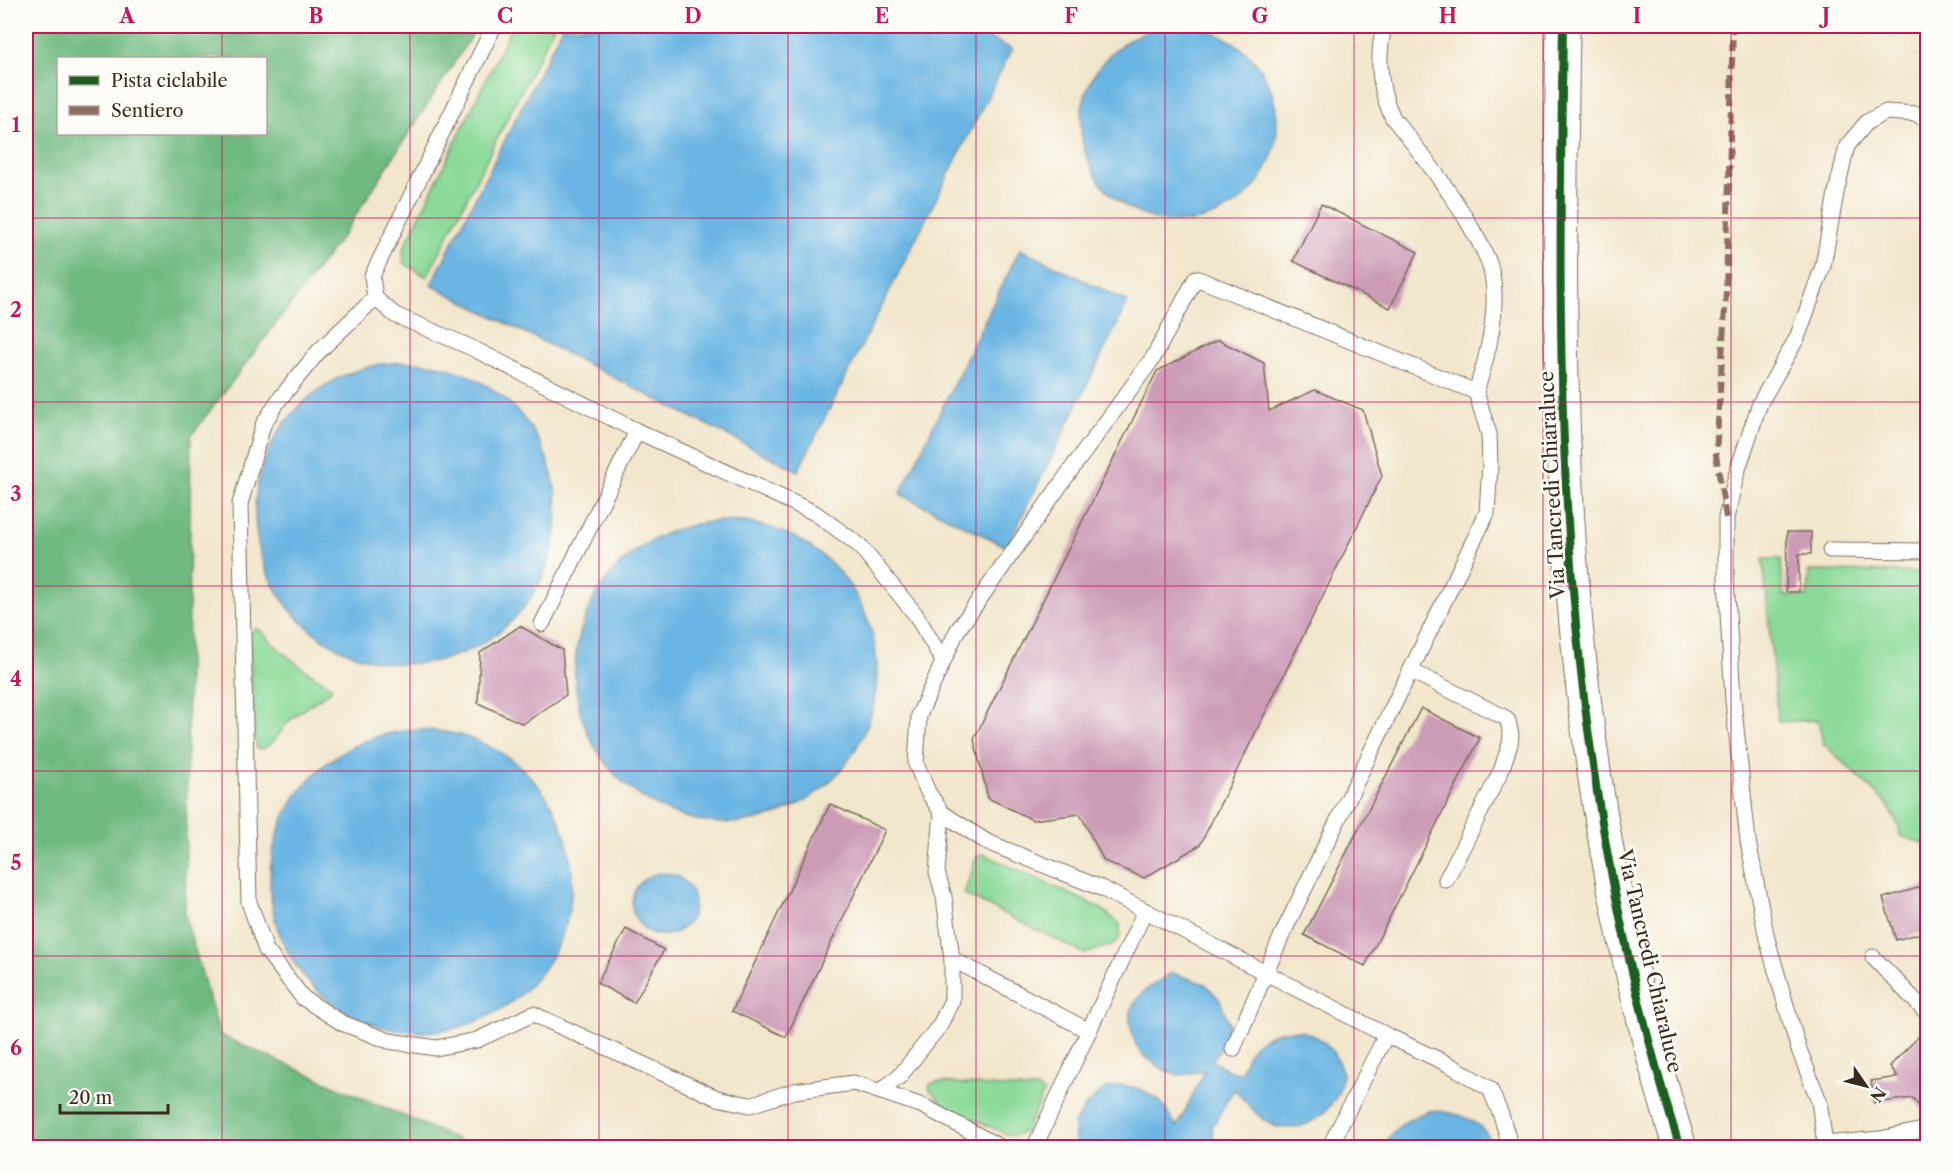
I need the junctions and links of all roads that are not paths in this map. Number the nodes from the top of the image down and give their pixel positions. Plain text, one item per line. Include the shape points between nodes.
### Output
1 (494, 26) edge
2 (1384, 26) edge
3 (1563, 26) edge
4 (1928, 122) edge
5 (375, 298) junction
6 (1476, 392) junction
7 (637, 431) junction
8 (1830, 550) dead end
9 (1928, 551) edge
10 (542, 624) dead end
11 (943, 661) junction
12 (1411, 670) junction
13 (942, 813) junction
14 (1446, 880) dead end
15 (1146, 911) junction
16 (1873, 957) dead end
17 (952, 959) junction
18 (1265, 973) junction
19 (1928, 1014) edge
20 (1089, 1031) junction
21 (1386, 1035) junction
22 (1233, 1049) dead end
23 (880, 1092) junction
24 (1928, 1129) edge
25 (1825, 1146) edge
26 (1002, 1148) edge
27 (1034, 1148) edge
28 (1329, 1148) edge
29 (1511, 1148) edge
30 (1680, 1148) edge

1 - 5 lane via 372,276
2 - 6 lane via 1380,82 1385,102 1461,210 1491,268 1492,319
3 - 30 street, Via Tancredi Chiaraluce via 1562,383 1576,624 1597,783 1622,923 1635,988
4 - 25 lane via 1917,114 1886,112 1867,122 1847,146 1823,266 1797,338 1760,403 1726,518 1732,700 1748,841 1767,939 1798,1047 1819,1101
5 - 7 lane via 395,315 470,347
5 - 23 lane via 319,351 278,401 263,425 240,504 249,902 266,950 303,998 342,1023 389,1041 436,1048 477,1040 532,1014 717,1098 750,1105 794,1091 854,1083
6 - 11 lane via 1196,278 1153,358 957,631
6 - 12 lane via 1489,434 1487,513
7 - 10 lane
7 - 11 lane via 814,513 859,545 916,615
8 - 9 lane
11 - 13 lane via 919,715 916,764
12 - 14 lane via 1504,717 1510,727 1510,744 1501,771
12 - 18 lane
13 - 15 lane via 987,842 1101,888
13 - 17 lane via 937,872
15 - 18 lane
15 - 20 lane
16 - 19 lane
17 - 20 lane
17 - 23 lane via 952,1000 940,1025 899,1077
18 - 21 lane
18 - 22 lane
20 - 27 lane
21 - 28 lane
21 - 29 lane via 1490,1089
23 - 26 lane via 923,1106
24 - 25 lane

